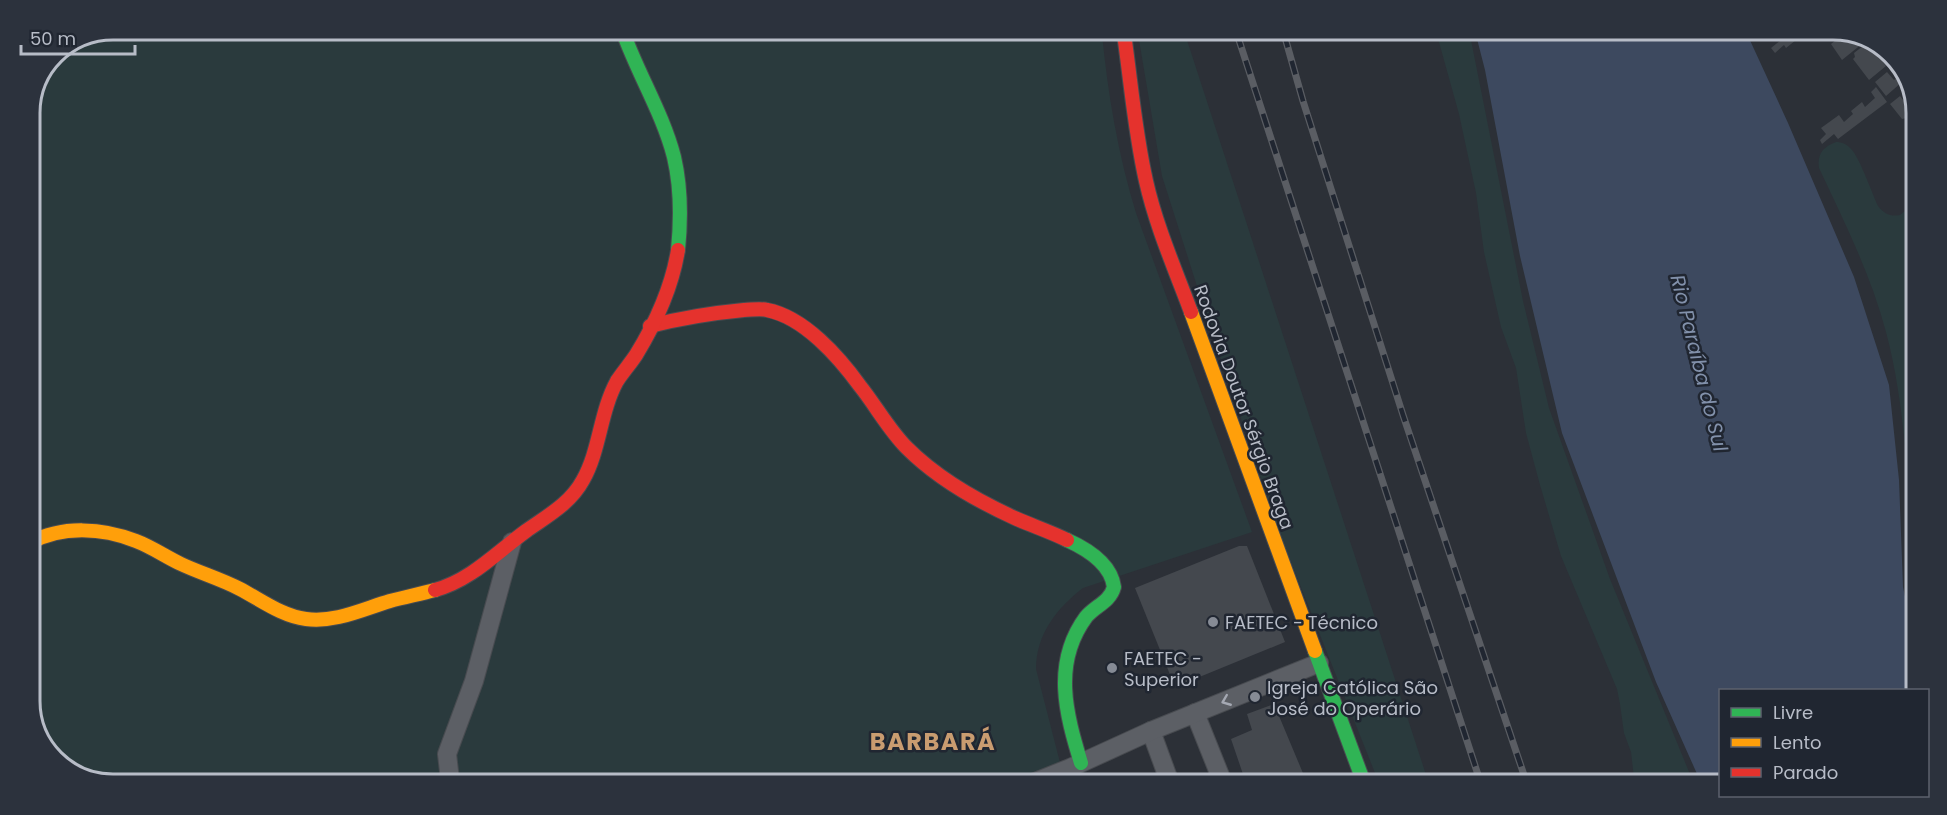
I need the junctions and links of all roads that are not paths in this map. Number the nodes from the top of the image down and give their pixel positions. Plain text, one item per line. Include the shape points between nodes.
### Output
1 (626, 40) edge
2 (1125, 40) edge
3 (650, 326) junction
4 (41, 537) edge
5 (512, 542) junction
6 (1318, 663) junction
7 (1195, 713) junction
8 (1151, 731) junction
9 (1075, 766) junction
10 (449, 774) edge
11 (1055, 774) edge
12 (1167, 774) edge
13 (1219, 774) edge
14 (1361, 774) edge

1 - 3 street via 672,146 678,179 674,270
2 - 6 street, Rodovia Doutor Sérgio Braga via 1146,183
3 - 5 street via 608,403 583,482 570,501
3 - 9 street via 693,315 747,310 769,310 794,320 829,348 908,450 947,480 1001,512 1079,545 1100,559 1113,582 1112,593 1080,627 1063,680
4 - 5 street via 81,530 121,536 224,580 279,612 313,620 333,618 454,584
5 - 10 street via 474,681 447,754
6 -> 7 street
6 - 14 street, Rodovia Doutor Sérgio Braga
7 - 8 street
7 - 13 street
8 - 9 street
8 - 12 street
9 - 11 street

